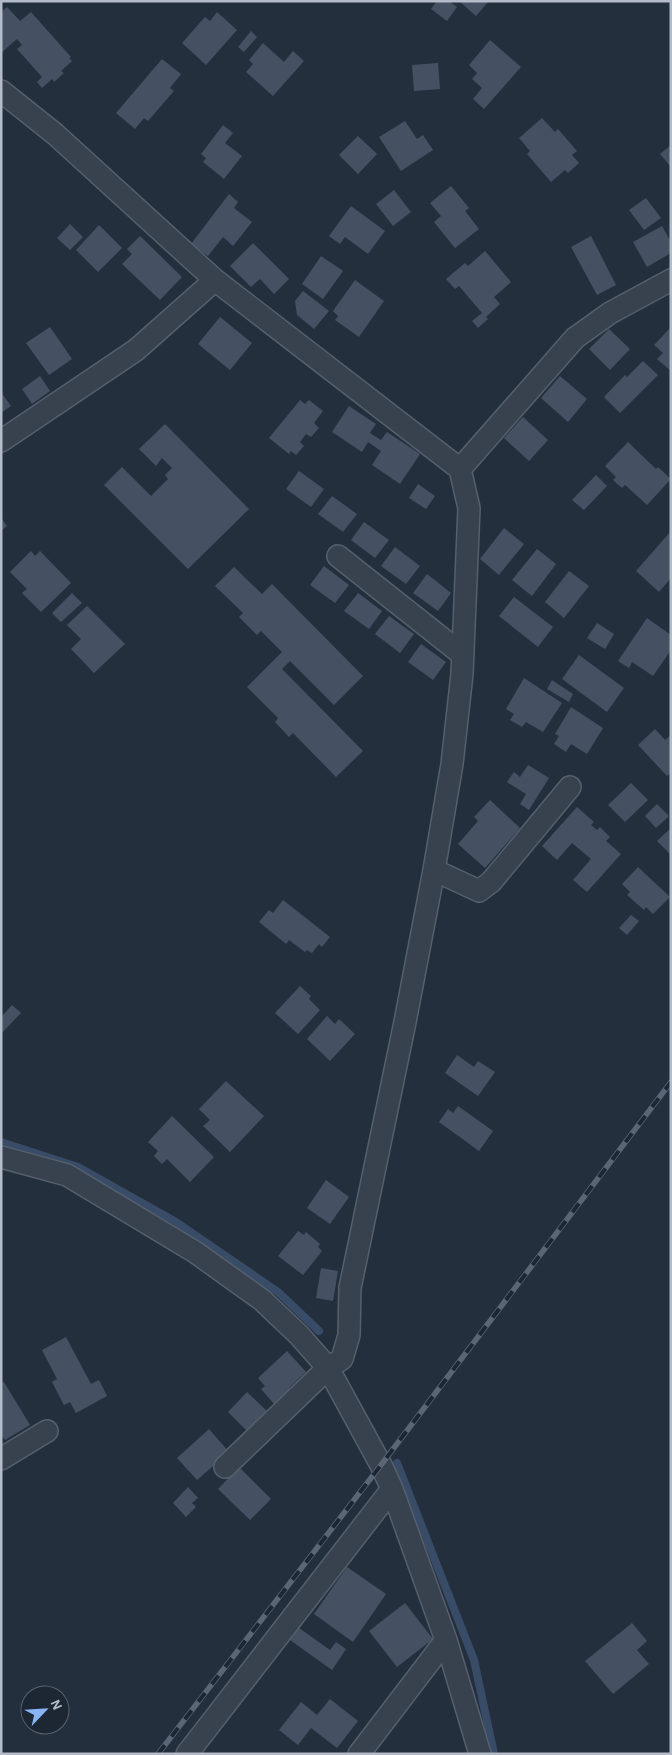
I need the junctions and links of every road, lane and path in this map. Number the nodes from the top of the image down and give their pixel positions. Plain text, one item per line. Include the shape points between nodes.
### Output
1 (1, 91) edge
2 (215, 280) junction
3 (671, 280) edge
4 (1, 441) edge
5 (460, 469) junction
6 (338, 556) dead end
7 (463, 655) junction
8 (570, 787) dead end
9 (434, 870) junction
10 (1, 1157) edge
11 (328, 1368) junction
12 (47, 1431) dead end
13 (1, 1459) edge
14 (225, 1467) dead end
15 (392, 1489) junction
16 (446, 1640) junction
17 (187, 1754) edge
18 (359, 1754) edge
19 (480, 1754) edge

1 - 2 street via 55,134
2 - 4 street via 136,350
2 - 5 street
3 - 5 street via 610,313 575,338
5 - 7 street via 469,508
6 - 7 street
7 - 9 street via 452,764
8 - 9 street via 491,882 479,891
9 - 11 street via 350,1288 349,1335 342,1359
10 - 11 street via 67,1175 195,1252 262,1300
11 - 14 street
11 - 15 street
12 - 13 street
15 - 16 street
15 - 17 street
16 - 18 street
16 - 19 street

